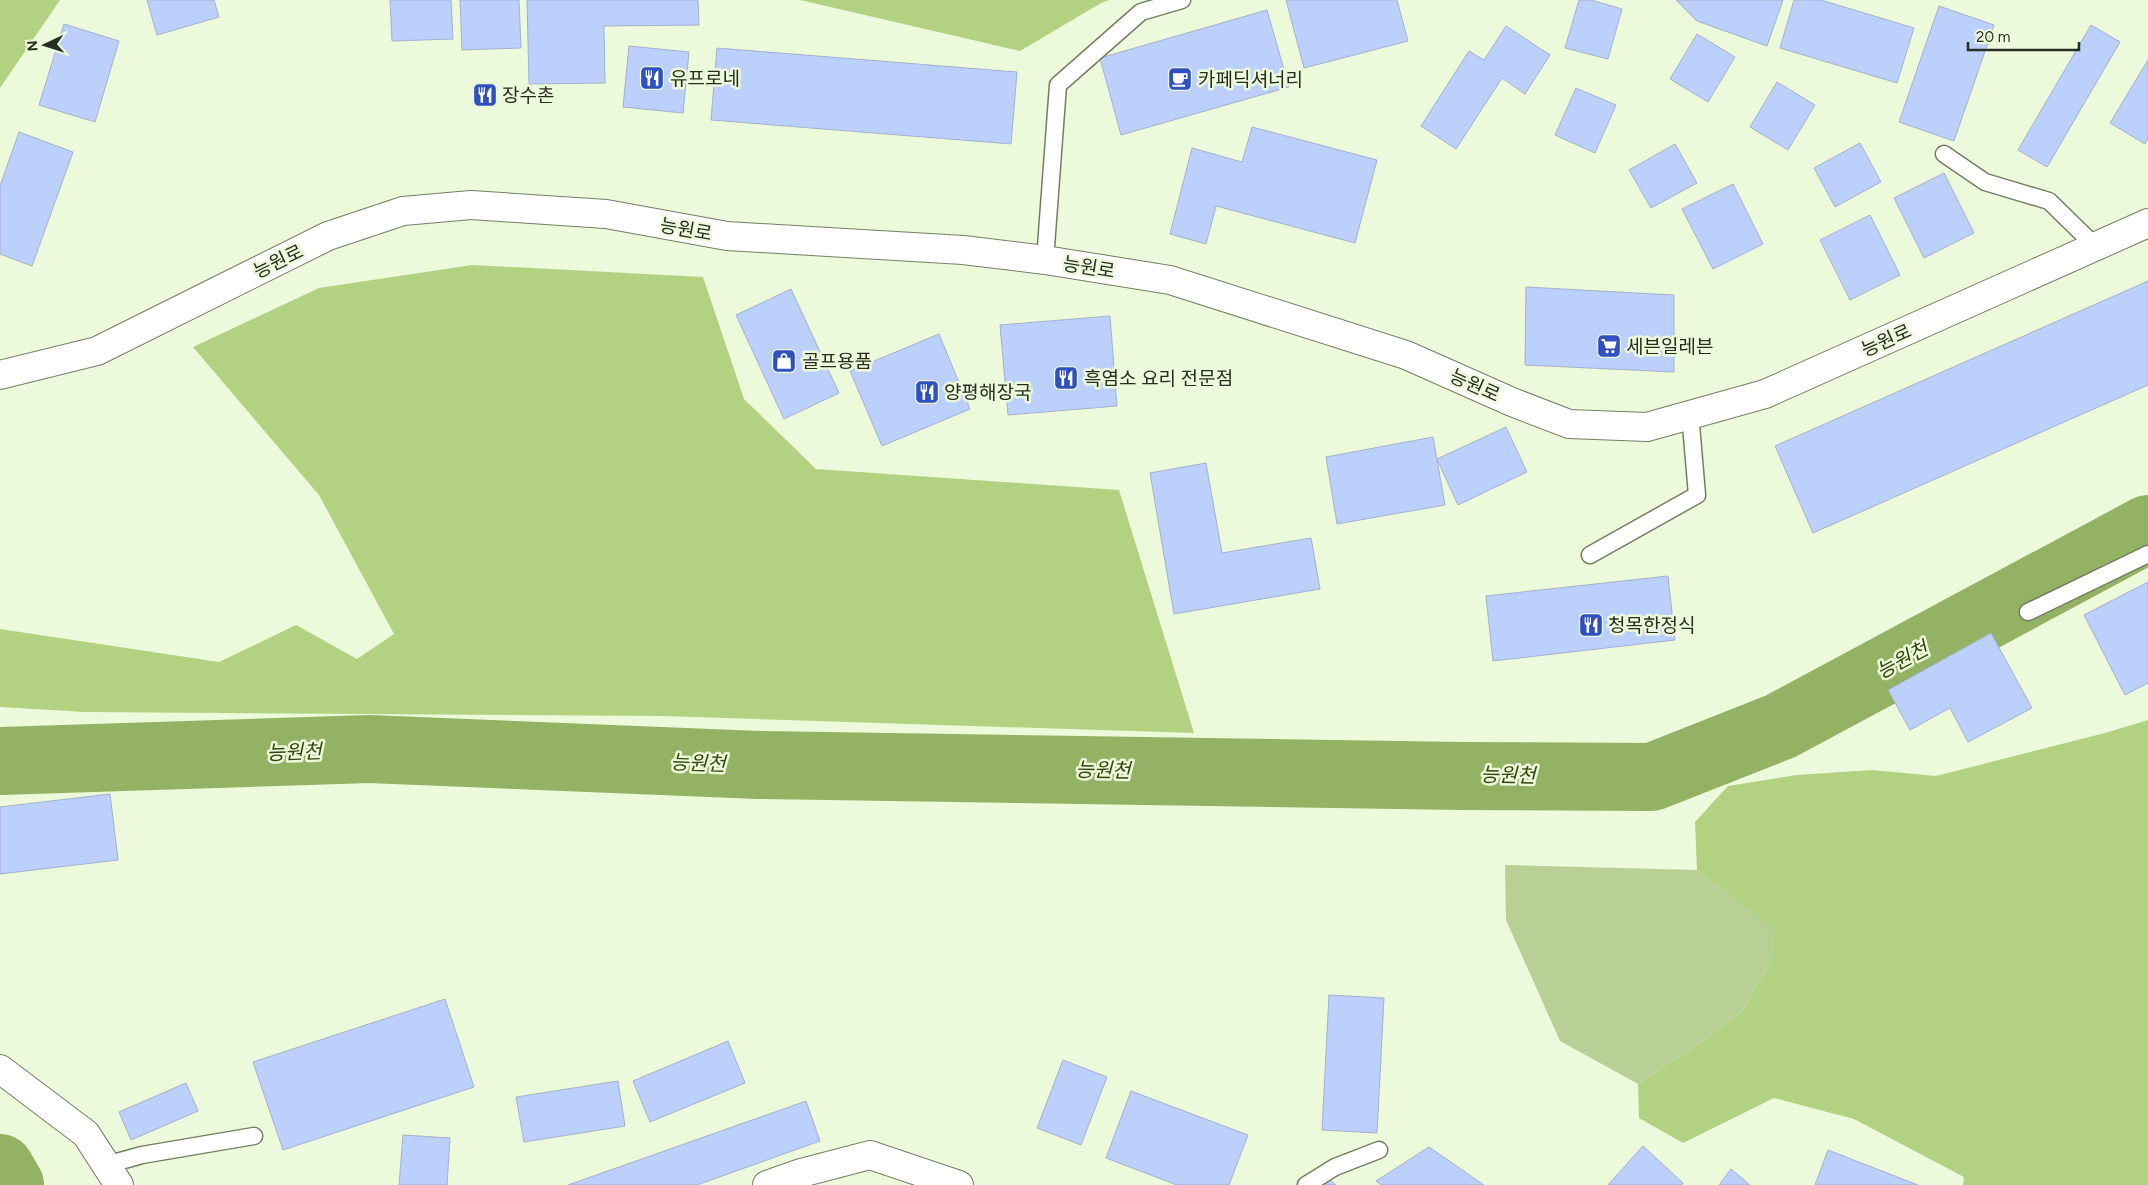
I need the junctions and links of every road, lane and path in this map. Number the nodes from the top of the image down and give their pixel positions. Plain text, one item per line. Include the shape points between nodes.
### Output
1 (1182, 0) edge
2 (1944, 154) dead end
3 (2148, 223) edge
4 (2095, 246) junction
5 (1045, 260) junction
6 (0, 375) edge
7 (1690, 413) junction
8 (2148, 554) edge
9 (1590, 555) dead end
10 (2028, 612) dead end
11 (0, 1069) edge
12 (254, 1136) dead end
13 (1379, 1150) dead end
14 (116, 1180) edge
15 (767, 1185) edge
16 (959, 1185) edge
17 (1306, 1185) edge

1 - 5 lane via 1141,12 1058,85
2 - 4 lane via 1985,182 2049,202
3 - 4 street, 능원로
4 - 7 street, 능원로 via 1765,394
5 - 6 street, 능원로 via 963,250 727,236 606,214 471,206 403,211 328,236 97,351
5 - 7 street, 능원로 via 1170,280 1406,355 1569,424 1646,427
7 - 9 lane via 1697,495
8 - 10 lane
11 - 14 street via 86,1134
12 - 14 lane via 142,1155
13 - 17 lane via 1334,1167
15 - 16 street via 870,1155

